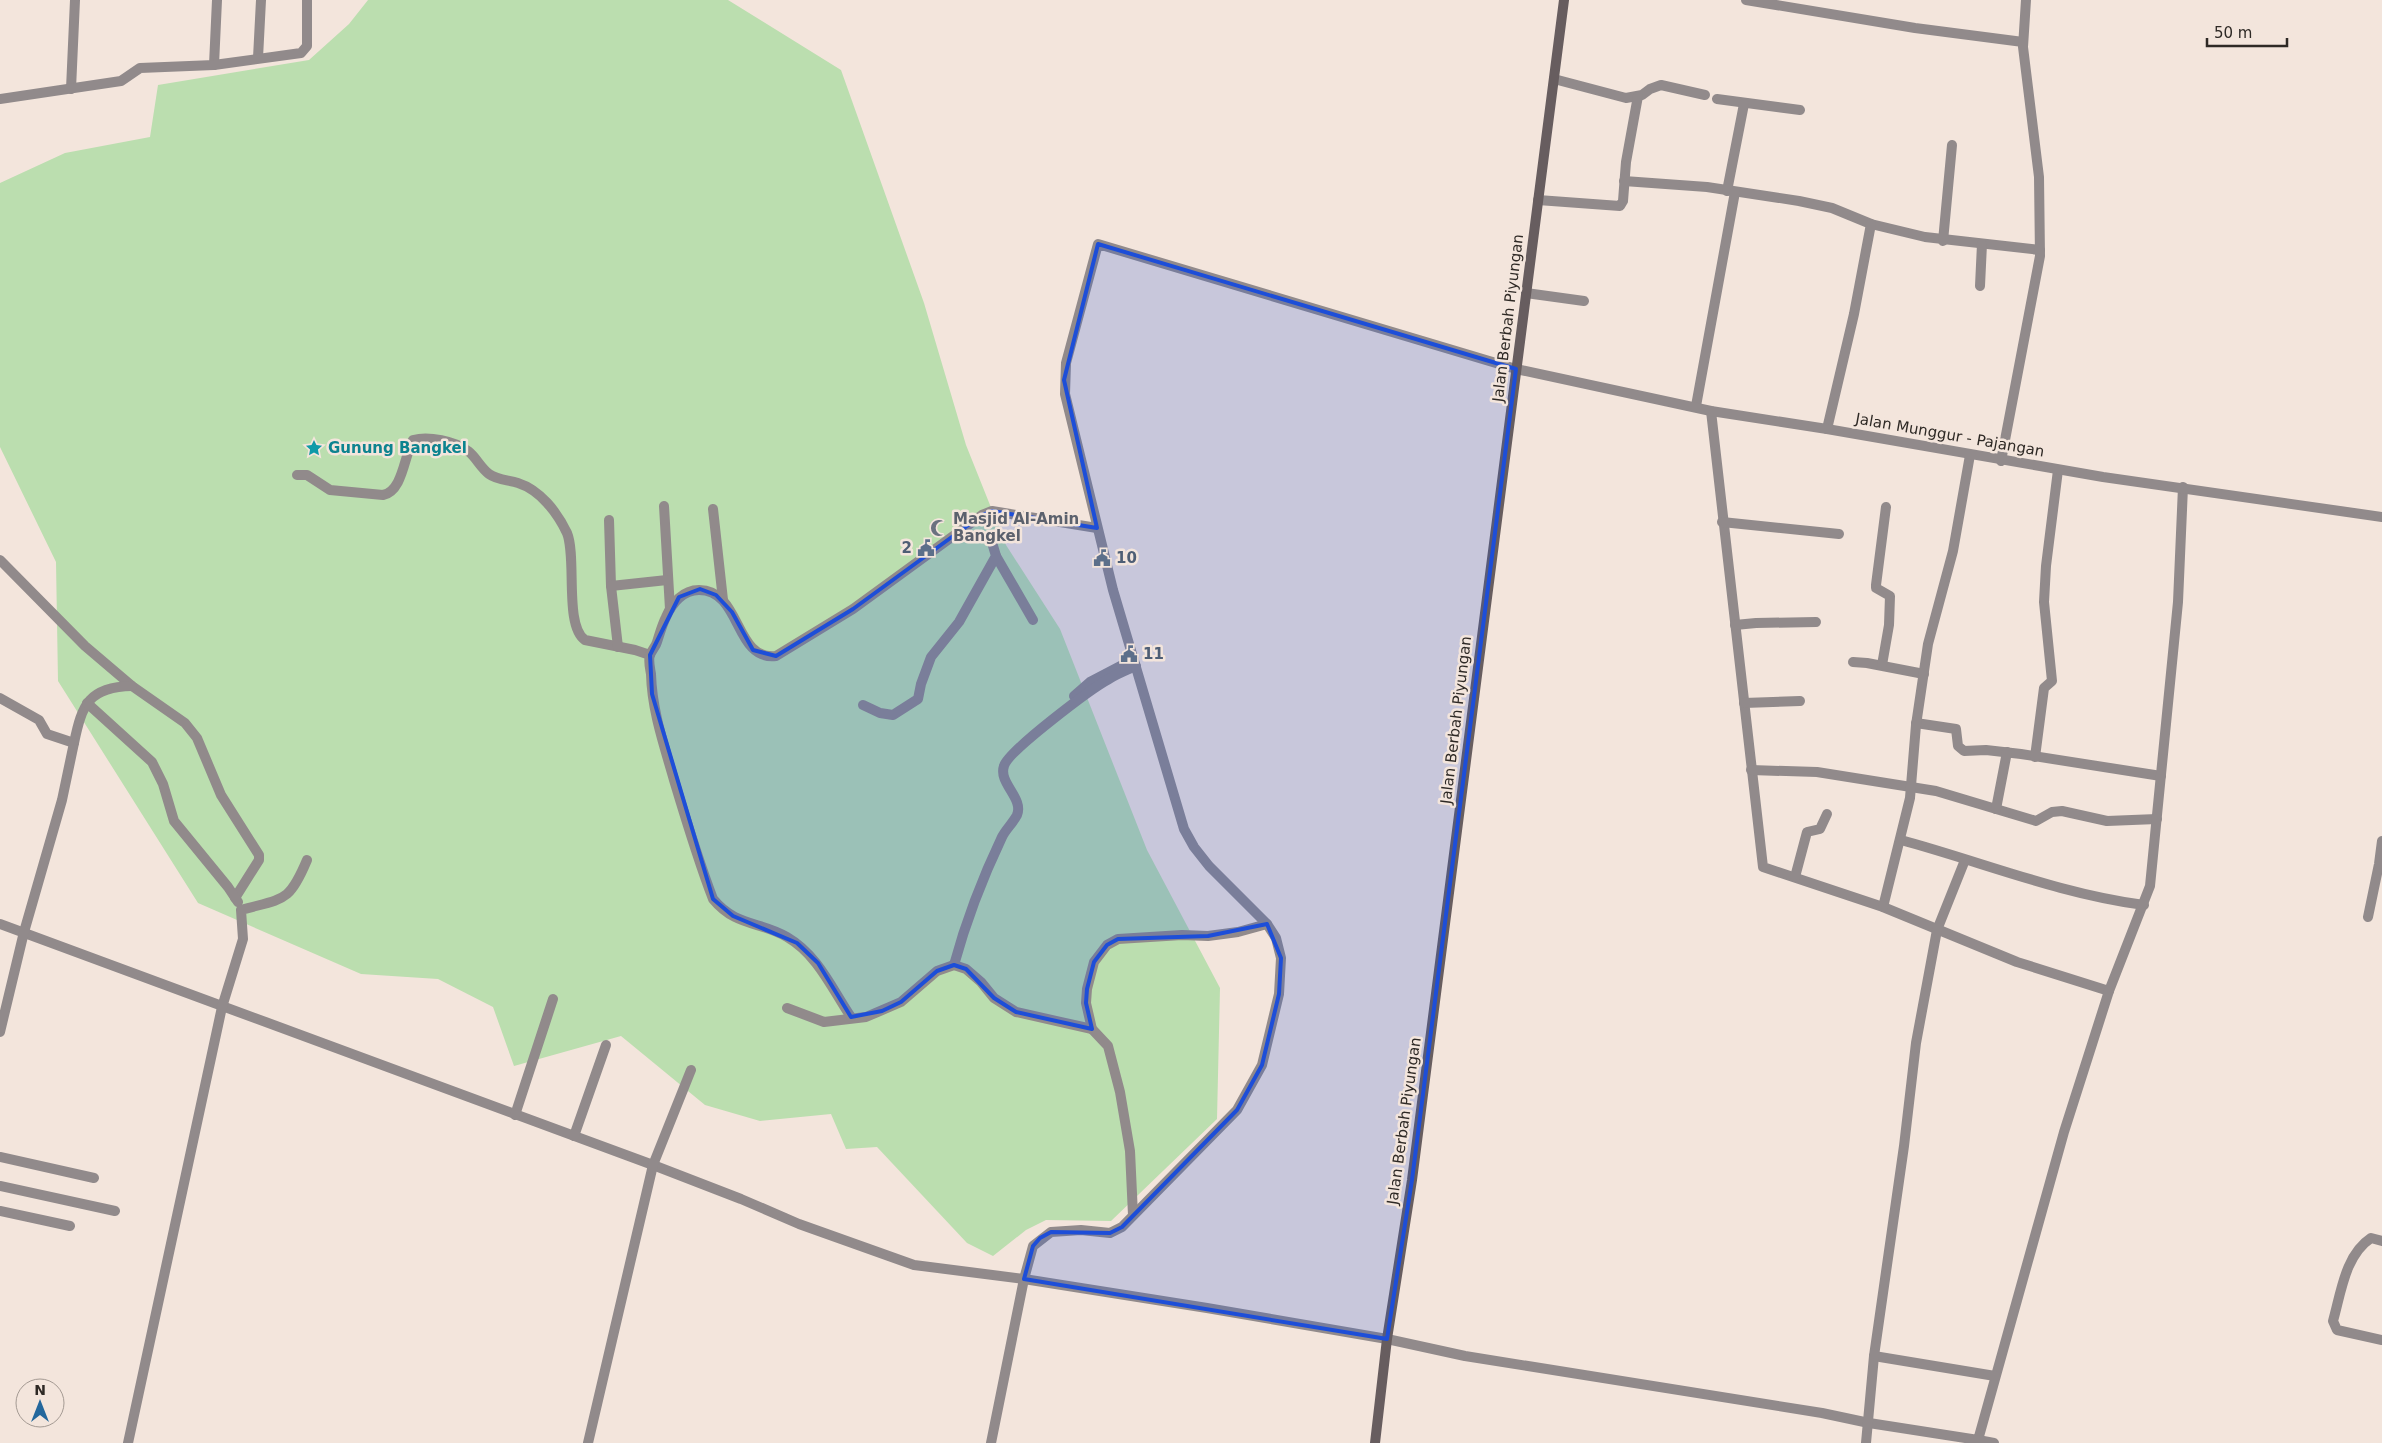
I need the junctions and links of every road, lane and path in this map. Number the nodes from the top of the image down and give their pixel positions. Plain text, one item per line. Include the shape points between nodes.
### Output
1 (75, 0) edge
2 (216, 0) edge
3 (261, 0) edge
4 (307, 0) edge
5 (1564, 0) edge
6 (1746, 0) edge
7 (2026, 0) edge
8 (2022, 42) junction
9 (258, 58) junction
10 (214, 65) junction
11 (1554, 79) junction
12 (71, 89) junction
13 (1705, 95) dead end
14 (1638, 96) junction
15 (0, 99) edge
16 (1717, 99) dead end
17 (1744, 104) junction
18 (1800, 110) dead end
19 (1952, 145) dead end
20 (1624, 181) junction
21 (1731, 191) junction
22 (1538, 200) junction
23 (1871, 224) junction
24 (1943, 241) junction
25 (1982, 244) junction
26 (2040, 250) junction
27 (1980, 286) dead end
28 (1526, 293) junction
29 (1584, 301) dead end
30 (1516, 369) junction
31 (1696, 406) junction
32 (1711, 411) junction
33 (1827, 428) junction
34 (1970, 455) junction
35 (2002, 461) junction
36 (2058, 470) junction
37 (297, 475) dead end
38 (2183, 487) junction
39 (664, 506) dead end
40 (1886, 507) dead end
41 (713, 509) dead end
42 (2382, 517) edge
43 (608, 520) dead end
44 (1722, 522) junction
45 (1097, 528) junction
46 (1839, 534) dead end
47 (991, 539) dead end
48 (996, 556) junction
49 (0, 560) edge
50 (667, 580) junction
51 (611, 586) junction
52 (723, 600) junction
53 (670, 609) junction
54 (1033, 620) dead end
55 (1816, 622) dead end
56 (1735, 625) junction
57 (618, 647) junction
58 (650, 655) junction
59 (1135, 662) junction
60 (1853, 662) dead end
61 (1882, 665) junction
62 (1924, 674) junction
63 (132, 686) junction
64 (1074, 696) dead end
65 (0, 698) edge
66 (1800, 701) dead end
67 (87, 703) junction
68 (1744, 703) junction
69 (862, 705) dead end
70 (1916, 722) junction
71 (74, 744) junction
72 (2007, 752) junction
73 (2035, 757) junction
74 (1751, 770) junction
75 (2161, 776) junction
76 (1912, 787) junction
77 (1996, 809) junction
78 (1827, 814) dead end
79 (2157, 819) junction
80 (1901, 840) junction
81 (2382, 841) edge
82 (307, 860) dead end
83 (1965, 860) junction
84 (1795, 877) junction
85 (235, 898) junction
86 (1883, 906) junction
87 (2144, 906) junction
88 (241, 910) junction
89 (2368, 917) dead end
90 (0, 924) edge
91 (1267, 924) junction
92 (1937, 930) junction
93 (24, 932) junction
94 (954, 965) junction
95 (2109, 990) junction
96 (553, 999) dead end
97 (222, 1007) junction
98 (788, 1008) dead end
99 (851, 1017) junction
100 (1092, 1028) junction
101 (0, 1032) edge
102 (606, 1045) dead end
103 (692, 1070) dead end
104 (515, 1114) junction
105 (574, 1136) junction
106 (0, 1158) edge
107 (653, 1166) junction
108 (94, 1178) dead end
109 (0, 1186) edge
110 (114, 1211) dead end
111 (0, 1212) edge
112 (1133, 1214) junction
113 (70, 1226) dead end
114 (2382, 1241) edge
115 (1024, 1279) junction
116 (1387, 1339) junction
117 (2382, 1340) edge
118 (1874, 1356) junction
119 (1995, 1376) junction
120 (1869, 1423) junction
121 (1978, 1442) edge
122 (128, 1443) edge
123 (588, 1443) edge
124 (991, 1443) edge
125 (1375, 1443) edge
126 (1866, 1443) edge
127 (1994, 1443) edge

1 - 12 street
2 - 10 street
3 - 9 street
4 - 9 street via 305,50
5 - 11 street, Jalan Berbah Piyungan
6 - 8 street
7 - 8 street
8 - 26 street via 2039,177
9 - 10 street
10 - 12 street via 140,68 121,81
11 - 14 street via 1626,98
11 - 22 street, Jalan Berbah Piyungan
12 - 15 street
13 - 14 street via 1661,85
14 - 20 street
16 - 17 street
17 - 18 street
17 - 21 street
19 - 24 street
20 - 21 street
20 - 22 street via 1620,206
21 - 23 street via 1832,208
21 - 31 street
22 - 28 street, Jalan Berbah Piyungan
23 - 24 street
23 - 33 street
24 - 25 street
25 - 26 street
25 - 27 street
26 - 35 street
28 - 29 street
28 - 30 street, Jalan Berbah Piyungan
30 - 31 street, Jalan Munggur - Pajangan
30 - 45 street, Jalan Munggur - Pajangan via 1098,244 1064,380
30 - 116 street, Jalan Berbah Piyungan via 1412,1180
31 - 32 street, Jalan Munggur - Pajangan
32 - 33 street, Jalan Munggur - Pajangan
32 - 44 street
33 - 34 street, Jalan Munggur - Pajangan
34 - 35 street, Jalan Munggur - Pajangan
34 - 62 street via 1953,551 1930,635
35 - 36 street, Jalan Munggur - Pajangan
36 - 38 street, Jalan Munggur - Pajangan
36 - 73 street via 2044,602 2052,681 2044,688
37 - 57 street via 308,475 330,490 382,495 389,494 395,487 413,440 433,439 468,452 490,475 537,492 552,510 569,542 578,632 585,640
38 - 42 street, Jalan Munggur - Pajangan
38 - 75 street via 2178,602
39 - 50 street
40 - 61 street via 1876,584 1876,588 1890,596
41 - 52 street
43 - 51 street
44 - 46 street
44 - 56 street
45 - 52 street via 992,511 982,514 853,609 776,656 765,656 753,650
45 - 59 street
47 - 48 street
48 - 54 street
48 - 69 street via 958,622 931,657 918,699 893,715
49 - 63 street via 85,646
50 - 51 street
50 - 53 street
51 - 57 street
52 - 53 street via 700,590 679,598
53 - 58 street
55 - 56 street
56 - 68 street
57 - 58 street
58 - 99 street via 658,726 713,899 733,916 797,943 818,963
59 - 64 street via 1090,682
59 - 91 street via 1184,828 1209,866
59 - 94 street via 1023,744 1004,765 1003,772 1019,808 986,874
60 - 61 street
61 - 62 street
62 - 70 street
63 - 67 street via 100,690
63 - 85 street via 185,722 198,738 221,795 259,855
65 - 71 street via 40,720 47,734
66 - 68 street
67 - 71 street
67 - 85 street via 152,762 163,784 174,821
68 - 74 street
70 - 72 street via 1956,730 1958,746 1964,751
70 - 76 street
71 - 93 street via 62,800
72 - 73 street
72 - 77 street
73 - 75 street
74 - 76 street via 1817,772
74 - 84 street via 1763,867
75 - 79 street
76 - 77 street via 1936,790
76 - 80 street
77 - 79 street via 2036,821 2052,812 2062,811 2106,820
78 - 84 street via 1820,829 1807,832
79 - 87 street via 2150,886
80 - 83 street
80 - 86 street
81 - 89 street
82 - 88 street via 293,891 283,898
83 - 87 street via 2108,901
83 - 92 street
84 - 86 street
85 - 88 street
86 - 92 street
87 - 95 street
88 - 97 street via 243,939
90 - 93 street
91 - 100 street via 1208,936 1118,939 1107,945 1094,962 1087,989 1086,1003
91 - 112 street via 1276,938 1281,958 1279,994 1262,1065 1237,1110
92 - 95 street via 2017,962
92 - 118 street via 1916,1043
93 - 97 street
93 - 101 street
94 - 99 street via 937,971 901,1002 866,1017
94 - 100 street via 966,969 994,998 1016,1012
95 - 119 street via 2064,1132
96 - 104 street
97 - 104 street
97 - 122 street
98 - 99 street via 824,1022
100 - 112 street via 1108,1046 1120,1092 1130,1151
102 - 105 street
103 - 107 street
104 - 105 street
105 - 107 street
106 - 108 street
107 - 115 street via 914,1265
107 - 123 street
109 - 110 street
111 - 113 street
112 - 115 street via 1122,1227 1110,1233 1081,1230 1051,1232 1033,1246
114 - 117 street via 2371,1238 2356,1250 2333,1321 2337,1330
115 - 116 street
115 - 124 street
116 - 120 street via 1465,1356
116 - 125 street, Jalan Berbah Piyungan
118 - 119 street
118 - 120 street
119 - 121 street
120 - 121 street
120 - 126 street
121 - 127 street

